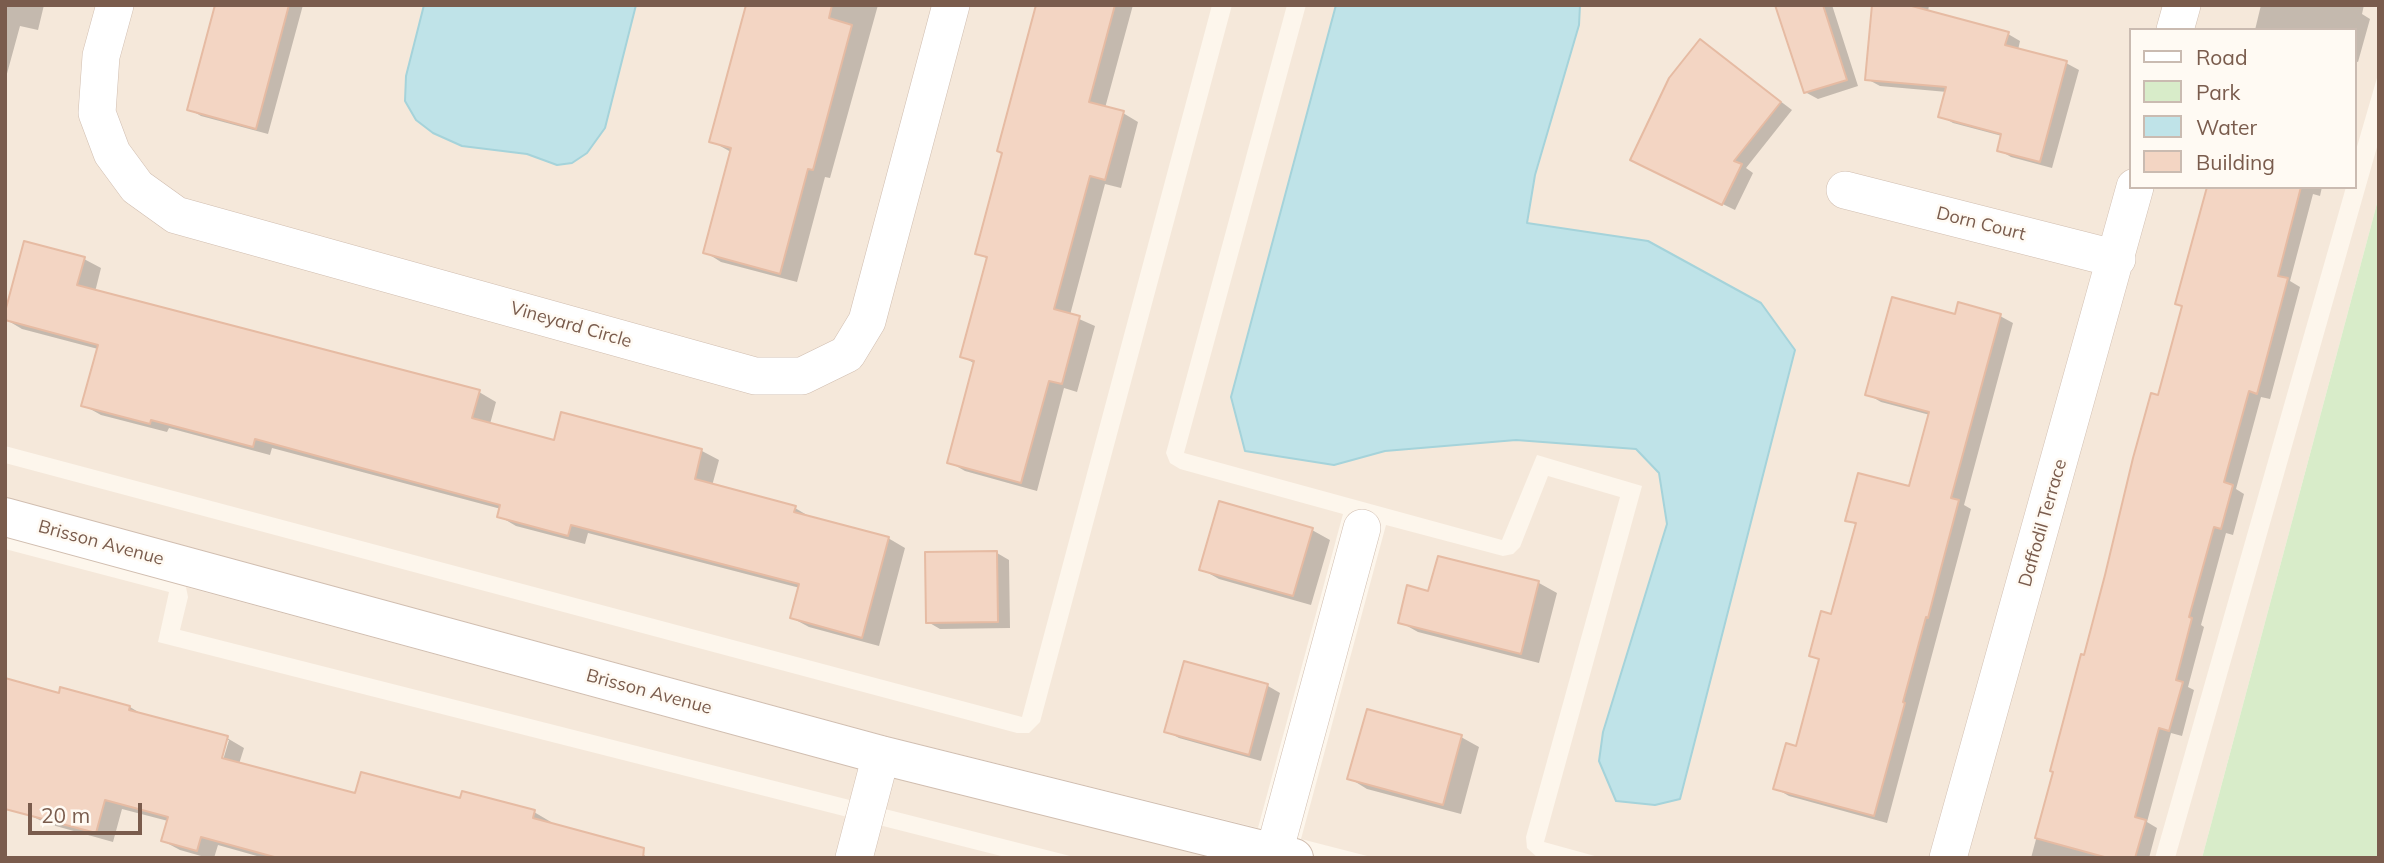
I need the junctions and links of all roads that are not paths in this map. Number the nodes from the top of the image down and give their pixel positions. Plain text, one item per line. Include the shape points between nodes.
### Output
1 (115, 5) edge
2 (951, 5) edge
3 (2182, 5) edge
4 (2176, 28) edge
5 (2134, 189) edge
6 (1845, 190) dead end
7 (2117, 259) junction
8 (5, 517) edge
9 (1362, 528) dead end
10 (881, 755) junction
11 (1284, 855) edge
12 (854, 858) edge
13 (1948, 858) edge

1 - 2 street, Vineyard Circle via 102,56 97,113 113,153 137,187 176,215 754,376 802,376 847,354 867,321
3 - 4 street
5 - 7 street, Daffodil Terrace
6 - 7 street, Dorn Court
7 - 13 street, Daffodil Terrace
8 - 10 street, Brisson Avenue
9 - 11 street
10 - 11 street, Brisson Avenue
10 - 12 street

